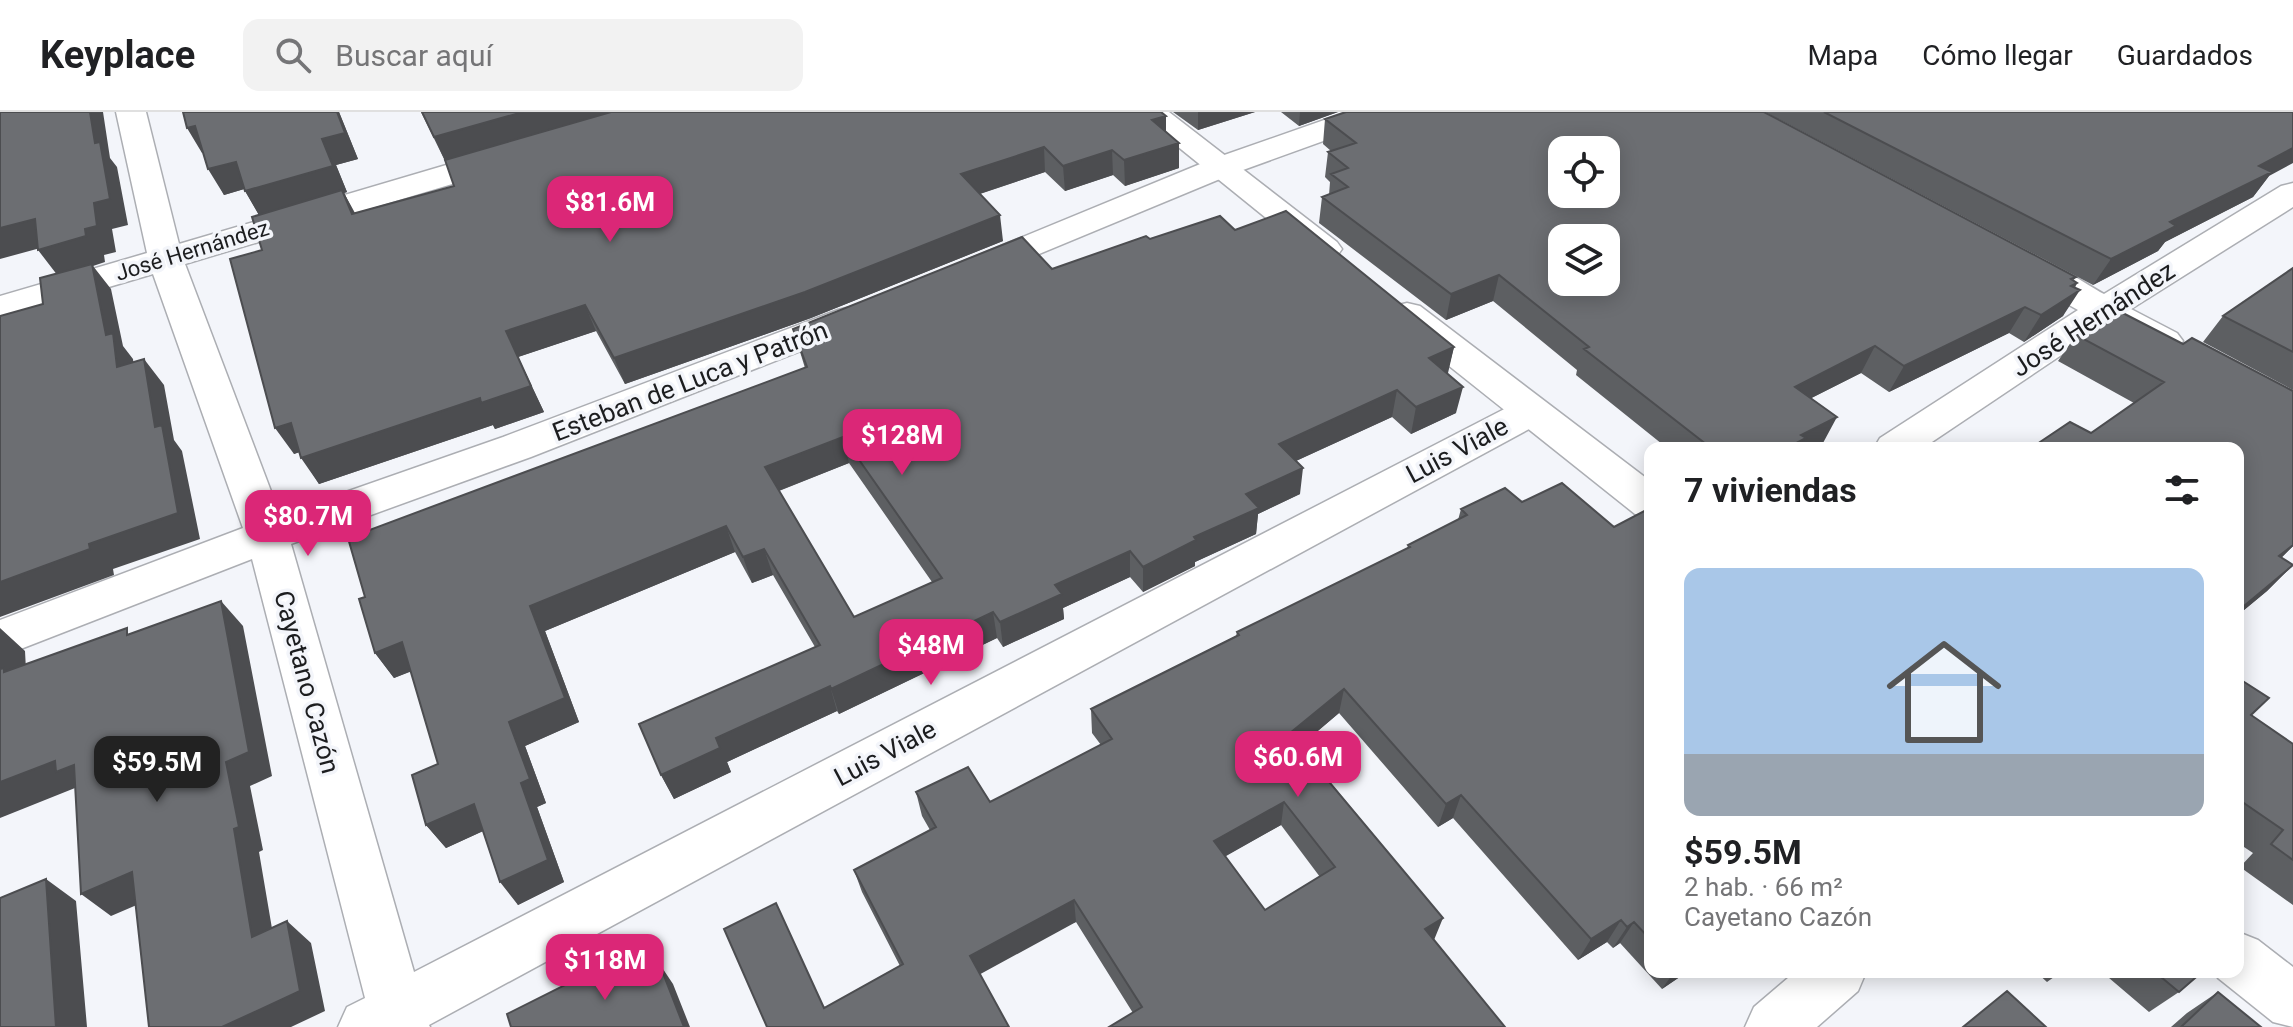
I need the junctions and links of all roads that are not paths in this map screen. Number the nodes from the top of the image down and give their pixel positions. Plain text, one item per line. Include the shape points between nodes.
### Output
1 (131, 112) edge
2 (1150, 112) edge
3 (1376, 112) edge
4 (541, 147) edge
5 (1221, 167) junction
6 (2293, 193) edge
7 (1996, 251) edge
8 (165, 258) junction
9 (939, 283) edge
10 (882, 306) edge
11 (0, 308) edge
12 (2105, 309) junction
13 (2199, 360) edge
14 (1530, 412) junction
15 (1903, 442) edge
16 (1644, 498) edge
17 (267, 536) junction
18 (0, 639) edge
19 (2244, 964) edge
20 (1831, 978) edge
21 (2293, 1002) edge
22 (388, 1022) edge
23 (1774, 1027) edge

1 - 8 street, Cayetano Cazón
2 - 5 street
3 - 5 street
4 - 8 street, José Hernández
5 - 9 street
5 - 14 street
6 - 12 street, José Hernández
7 - 12 street
8 - 11 street, José Hernández
8 - 17 street, Cayetano Cazón
10 - 17 street, Esteban de Luca y Patrón via 517,447
12 - 13 street
12 - 15 street, José Hernández
14 - 16 street
14 - 22 street, Luis Viale
17 - 18 street, Esteban de Luca y Patrón
17 - 22 street, Cayetano Cazón
19 - 21 street
20 - 23 street

